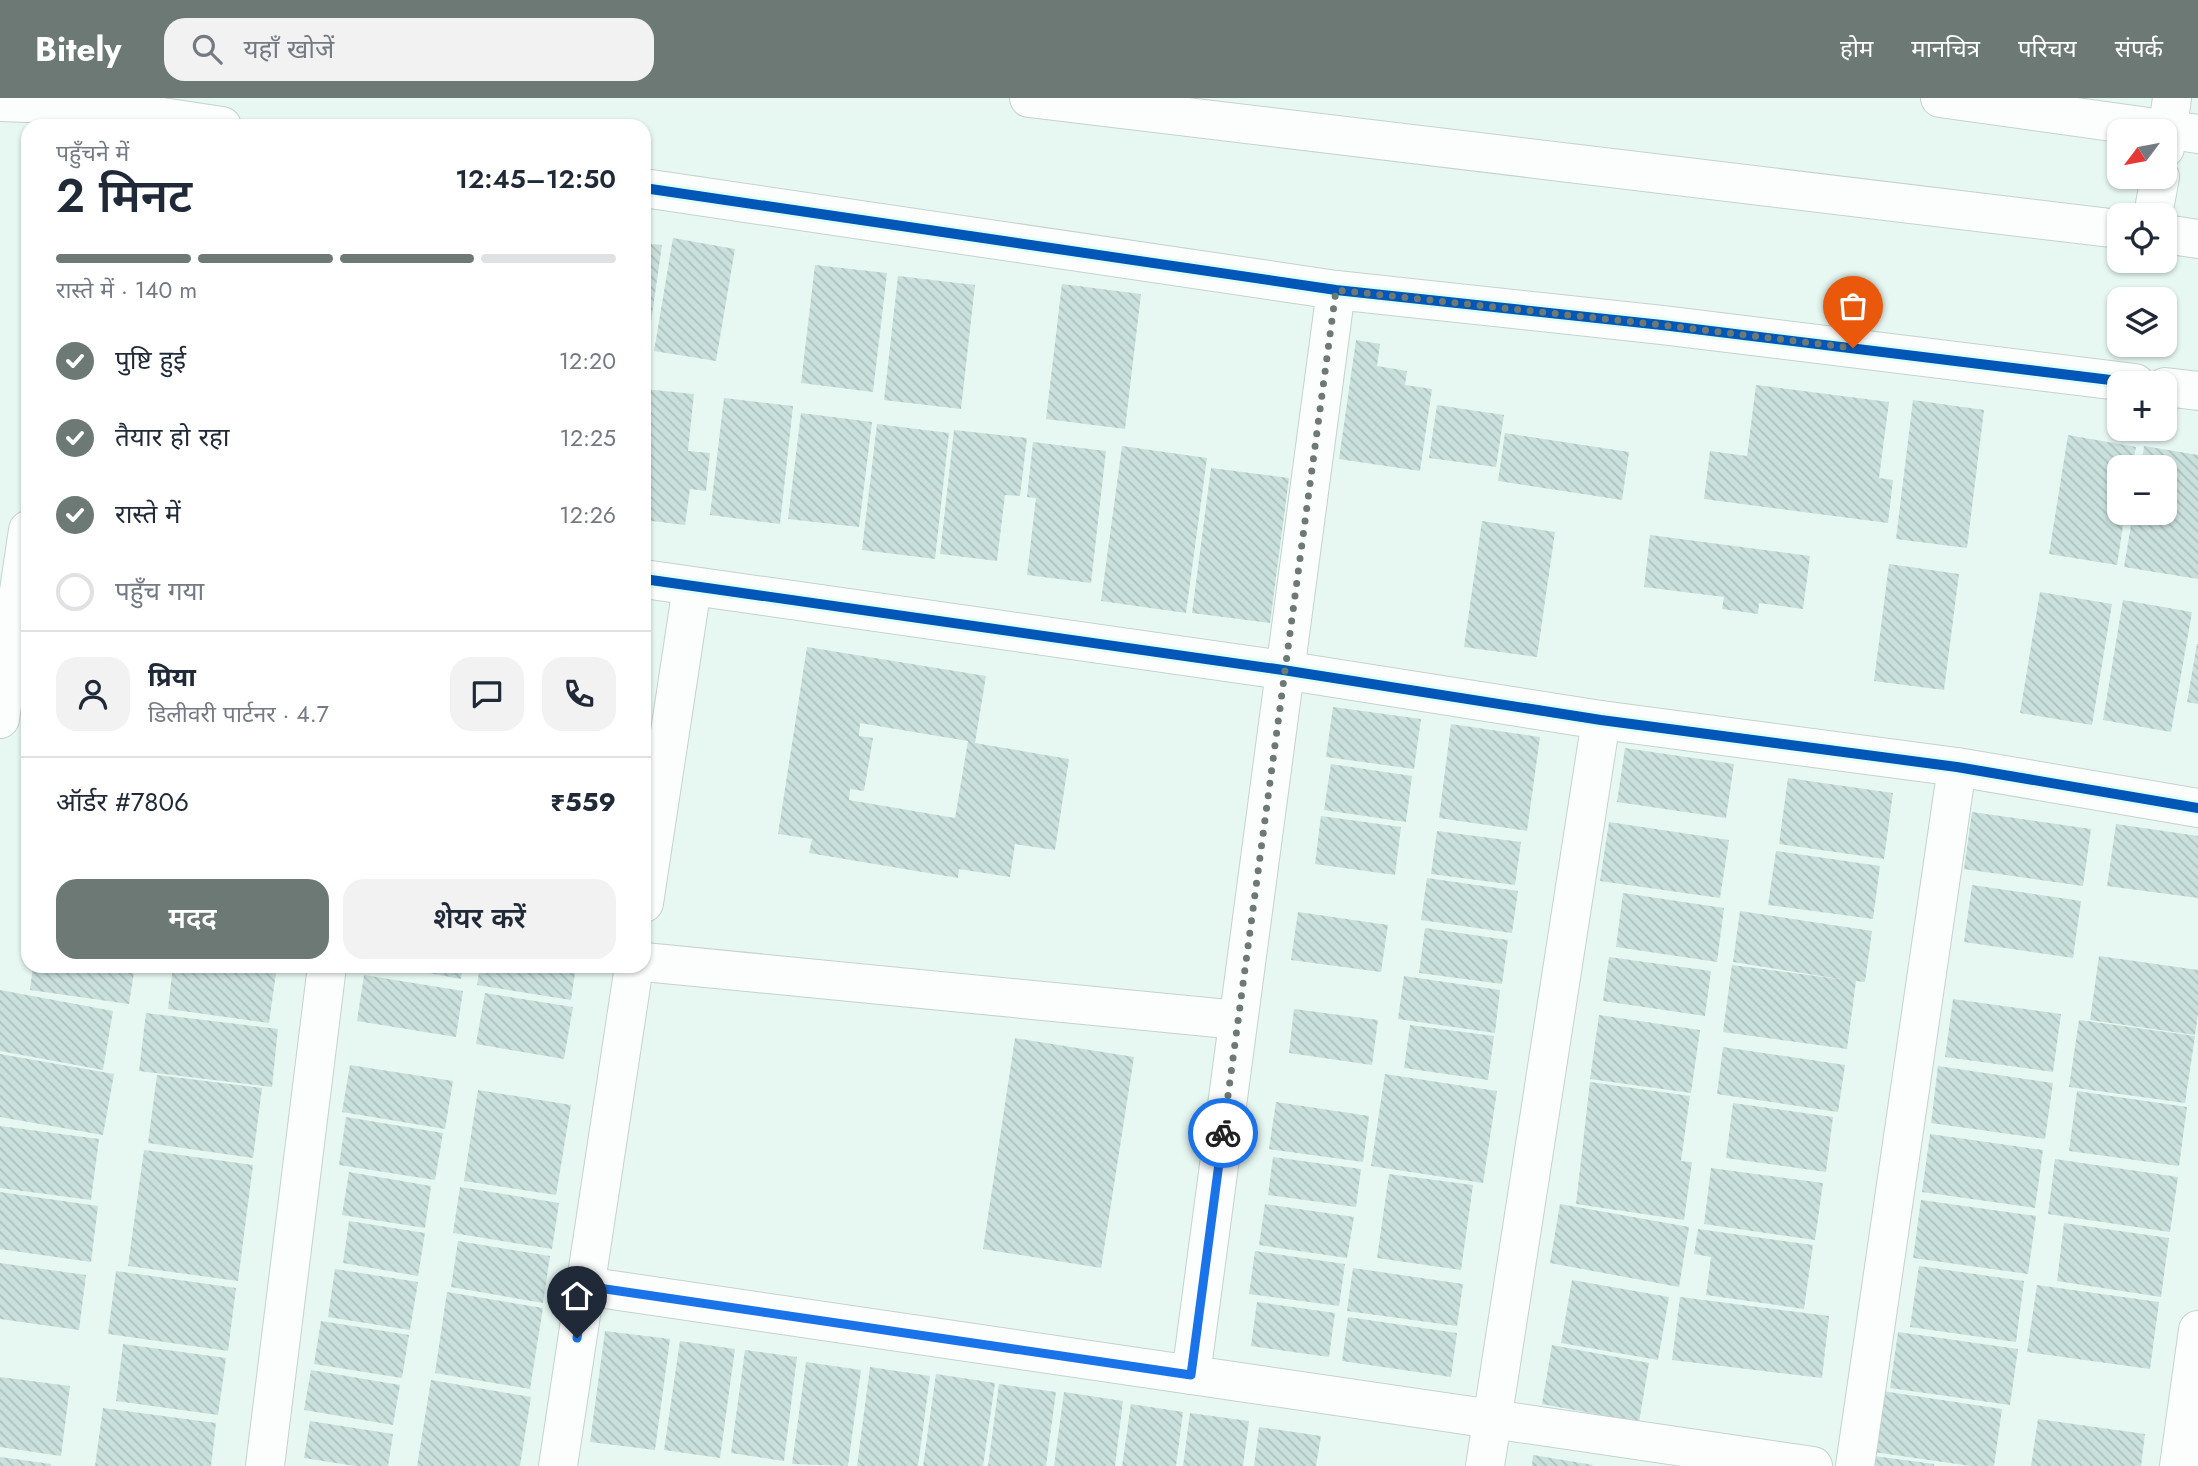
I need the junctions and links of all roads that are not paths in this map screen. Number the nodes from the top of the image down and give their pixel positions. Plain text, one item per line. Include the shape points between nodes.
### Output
1 (1029, 98) edge
2 (1940, 98) edge
3 (0, 102) edge
4 (82, 110) edge
5 (161, 119) edge
6 (2111, 119) edge
7 (651, 189) edge
8 (2107, 228) edge
9 (2177, 236) edge
10 (2198, 239) edge
11 (1336, 290) junction
12 (2107, 380) edge
13 (2177, 388) edge
14 (2198, 391) edge
15 (21, 577) edge
16 (651, 580) edge
17 (692, 587) junction
18 (1283, 670) junction
19 (0, 719) edge
20 (1601, 720) junction
21 (1957, 767) junction
22 (2198, 808) edge
23 (651, 857) edge
24 (651, 963) edge
25 (326, 973) edge
26 (633, 973) edge
27 (1238, 1020) junction
28 (585, 1286) junction
29 (2198, 1330) edge
30 (1191, 1375) junction
31 (1492, 1419) junction
32 (265, 1466) edge
33 (558, 1466) edge
34 (1485, 1466) edge
35 (1813, 1466) edge
36 (1855, 1466) edge
37 (2179, 1466) edge

1 - 8 street
2 - 6 street
3 - 4 street
4 - 5 street
7 - 11 street
9 - 10 street
11 - 12 street
11 - 18 street
13 - 14 street
15 - 19 street
16 - 17 street
17 - 18 street
17 - 23 street
18 - 20 street
18 - 27 street
20 - 21 street
20 - 31 street
21 - 22 street
21 - 36 street
24 - 27 street
25 - 32 street
26 - 28 street
27 - 30 street
28 - 30 street
28 - 33 street
29 - 37 street
30 - 31 street
31 - 34 street
31 - 35 street

